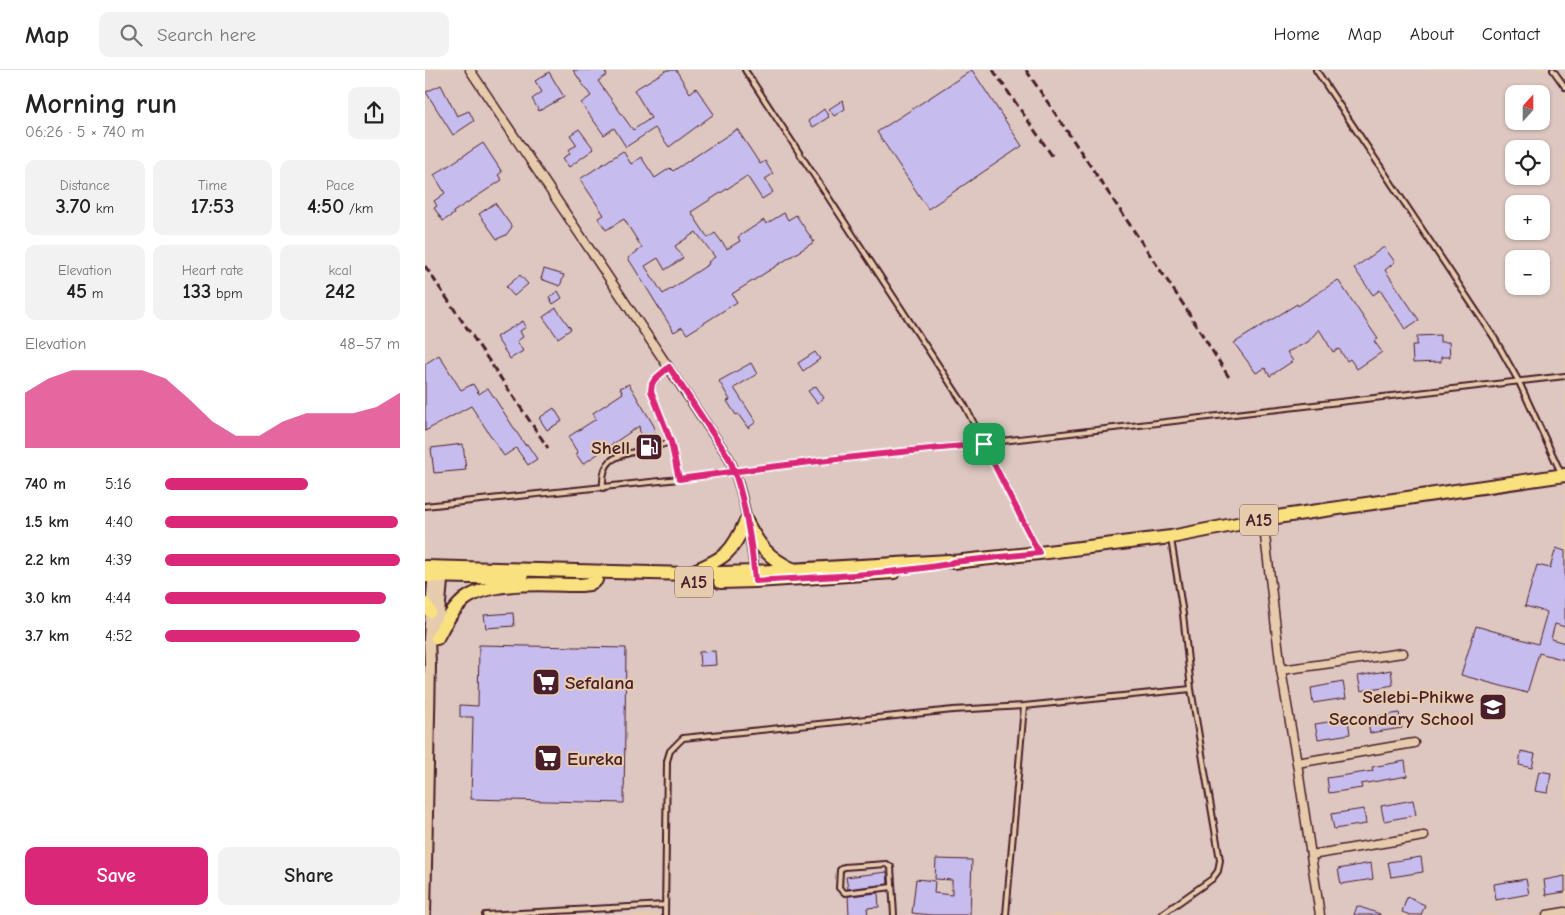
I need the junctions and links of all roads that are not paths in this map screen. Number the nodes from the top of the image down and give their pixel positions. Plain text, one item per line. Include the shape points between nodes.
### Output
1 (470, 70) edge
2 (745, 70) edge
3 (1316, 70) edge
4 (1553, 70) edge
5 (1565, 87) edge
6 (669, 367) junction
7 (1565, 376) edge
8 (1519, 382) junction
9 (671, 442) junction
10 (984, 444) junction
11 (657, 446) dead end
12 (642, 450) dead end
13 (735, 471) junction
14 (1564, 475) edge
15 (679, 479) junction
16 (603, 488) junction
17 (425, 506) edge
18 (1263, 519) junction
19 (746, 522) junction
20 (1171, 537) junction
21 (1039, 553) junction
22 (953, 562) junction
23 (794, 570) junction
24 (434, 572) edge
25 (688, 574) junction
26 (755, 577) junction
27 (596, 580) junction
28 (428, 607) edge
29 (437, 638) junction
30 (1403, 653) dead end
31 (430, 665) junction
32 (1281, 670) junction
33 (1191, 689) junction
34 (1024, 706) junction
35 (1414, 743) dead end
36 (1297, 764) junction
37 (1424, 836) dead end
38 (1311, 855) junction
39 (892, 887) junction
40 (665, 905) junction
41 (1565, 912) edge
42 (425, 915) edge
43 (485, 915) edge
44 (665, 915) edge
45 (894, 915) edge
46 (1006, 915) edge
47 (1161, 915) edge
48 (1320, 915) edge
49 (1547, 915) edge

1 - 6 street
2 - 10 lane via 965,406
3 - 8 lane via 1495,339
4 - 5 lane
6 - 9 lane via 655,379 651,391
6 - 13 street
7 - 8 lane
8 - 10 lane
8 - 14 lane
9 - 11 lane
9 - 15 lane
10 - 13 lane
10 - 21 lane
12 - 16 lane via 610,460 605,468
13 - 15 lane
13 - 19 street
14 - 18 main road, A15
15 - 16 lane
16 - 17 lane
18 - 20 main road, A15
18 - 32 street
19 - 23 main road via 766,553
19 - 25 main road via 728,553
19 - 26 street
20 - 21 main road, A15
20 - 33 lane
21 - 22 main road, A15
22 - 23 main road, A15
22 - 26 main road, A15 via 871,574
23 - 26 main road, A15
24 - 25 main road, A15
24 - 27 main road, A15
24 - 28 street
24 - 29 street
25 - 26 main road, A15
26 - 27 main road, A15 via 680,582
27 - 29 main road via 581,585 511,586 482,590 463,600
28 - 31 street
29 - 31 street
30 - 32 street
31 - 42 street
32 - 36 street
33 - 34 lane
33 - 47 lane via 1220,860 1213,879
34 - 40 lane via 953,710 683,738 670,751 667,761
34 - 46 lane
35 - 36 street
36 - 38 street
37 - 38 street
38 - 48 street
39 - 39 lane via 891,867 886,864 840,870 839,888 845,893
39 - 45 lane
40 - 43 lane
40 - 44 lane
41 - 49 street

